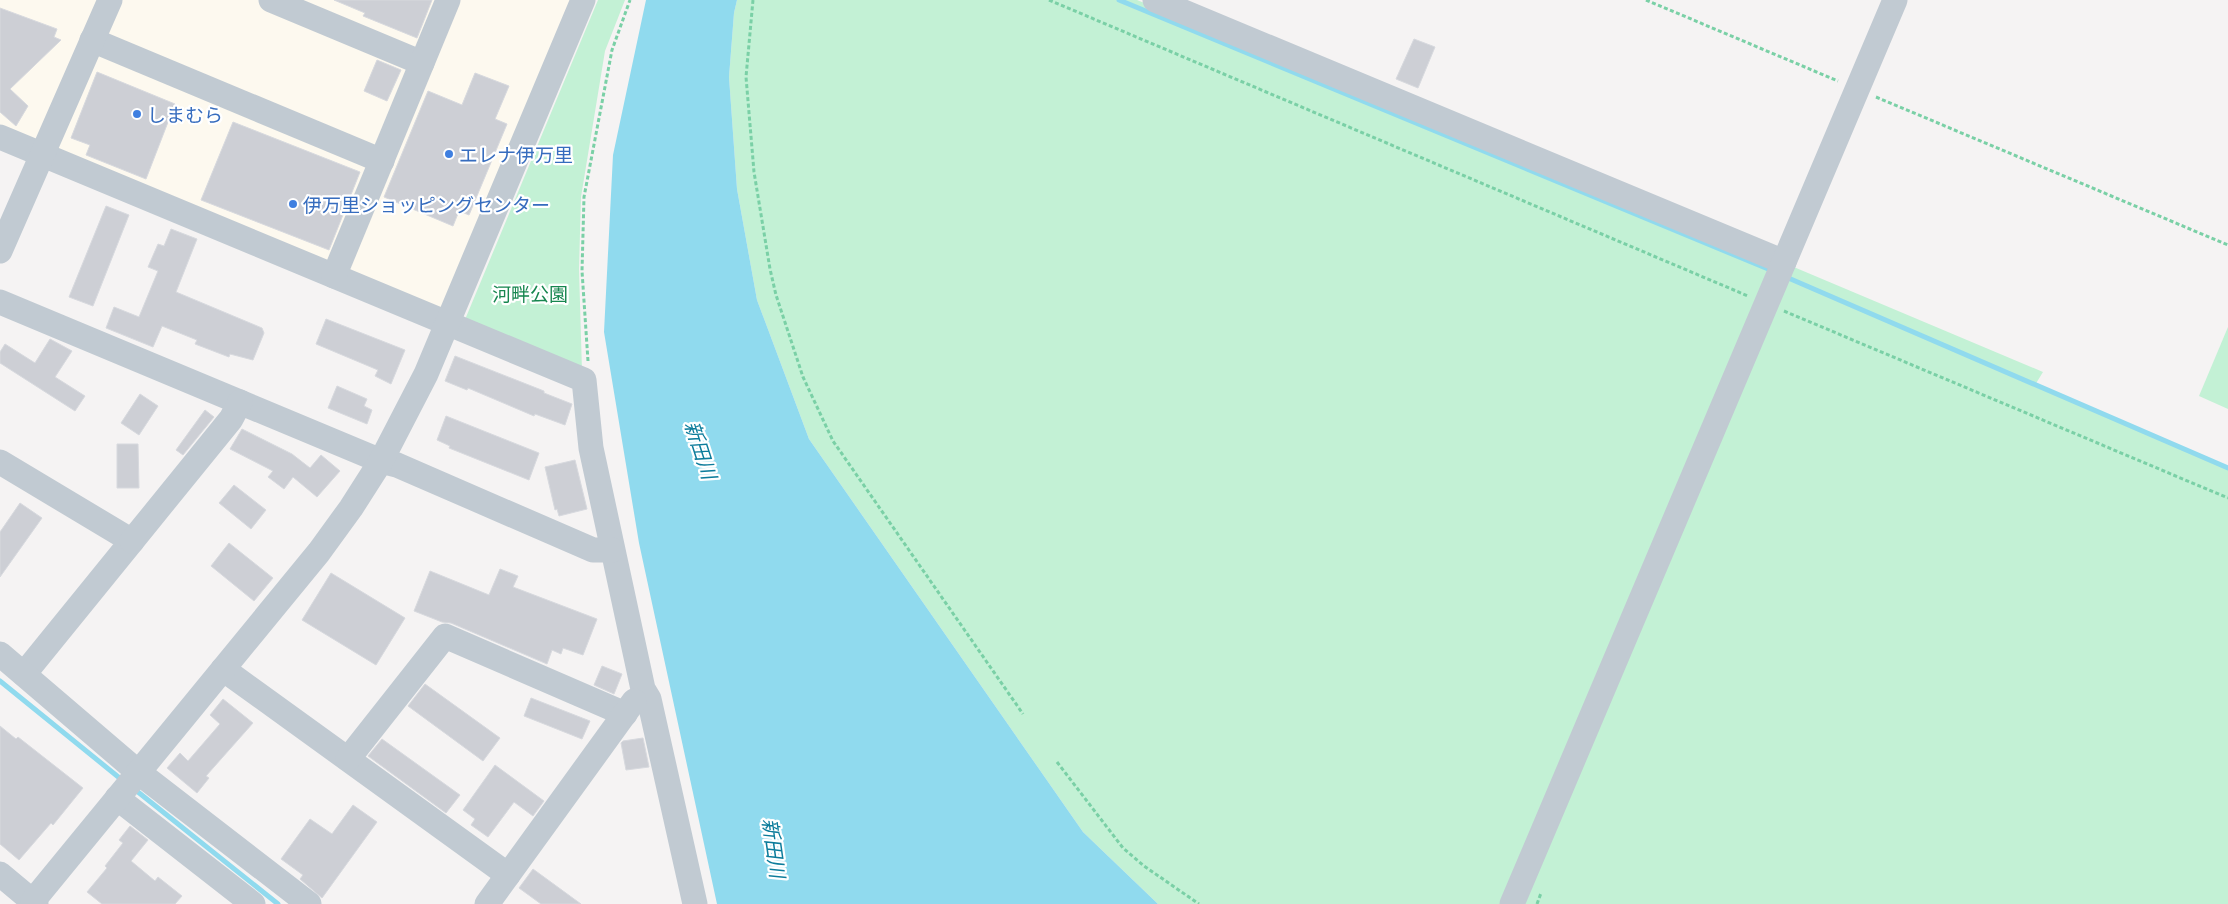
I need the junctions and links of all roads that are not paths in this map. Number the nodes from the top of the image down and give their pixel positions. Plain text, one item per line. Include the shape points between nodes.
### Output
1 (110, 0) edge
2 (271, 0) edge
3 (448, 0) edge
4 (584, 0) edge
5 (1155, 0) edge
6 (1894, 0) edge
7 (92, 40) junction
8 (422, 63) junction
9 (0, 137) edge
10 (42, 155) junction
11 (382, 161) junction
12 (0, 251) edge
13 (334, 276) junction
14 (1775, 283) junction
15 (0, 302) edge
16 (448, 324) junction
17 (240, 402) junction
18 (381, 461) junction
19 (0, 462) edge
20 (132, 541) junction
21 (612, 550) junction
22 (0, 654) edge
23 (223, 669) junction
24 (24, 674) junction
25 (643, 689) junction
26 (625, 714) junction
27 (348, 759) junction
28 (138, 772) junction
29 (117, 798) junction
30 (0, 874) edge
31 (508, 875) junction
32 (35, 903) edge
33 (253, 904) edge
34 (310, 904) edge
35 (487, 904) edge
36 (695, 904) edge
37 (1512, 904) edge

1 - 7 street
2 - 8 street
3 - 8 street
4 - 16 street
5 - 14 street
6 - 14 street
7 - 10 street
7 - 11 street
8 - 11 street
9 - 10 street
10 - 12 street
10 - 13 street
11 - 13 street
13 - 16 street
14 - 37 street
15 - 17 street
16 - 18 street via 423,382
16 - 21 street via 584,380 591,448
17 - 18 street
17 - 20 street via 231,420
18 - 21 street via 594,550
18 - 23 street via 319,552
19 - 20 street
20 - 24 street
21 - 25 street
22 - 24 street
23 - 27 street
23 - 28 street
24 - 28 street
25 - 26 street
25 - 36 street via 649,700
26 - 27 street via 445,636
26 - 31 street
27 - 31 street
28 - 29 street
28 - 34 street
29 - 32 street
29 - 33 street
30 - 32 street
31 - 35 street

